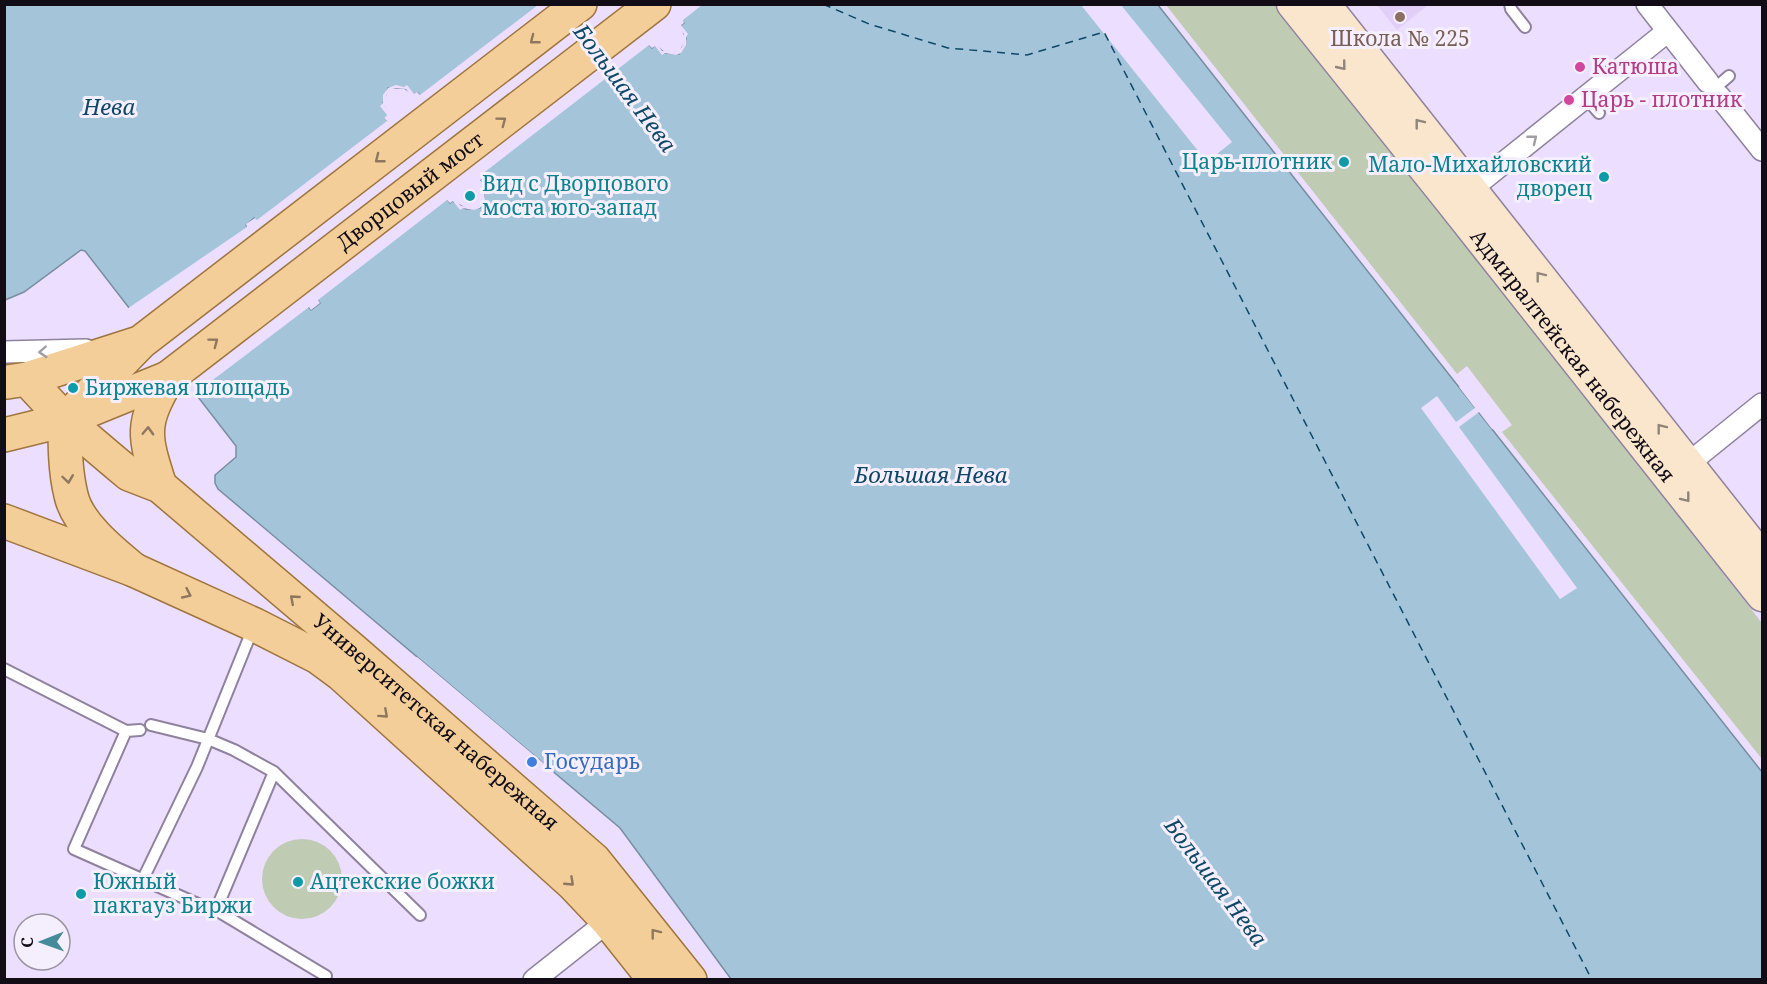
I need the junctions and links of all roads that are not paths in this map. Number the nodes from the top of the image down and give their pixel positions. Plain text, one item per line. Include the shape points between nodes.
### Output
1 (580, 4) edge
2 (654, 4) edge
3 (1292, 4) edge
4 (1325, 4) edge
5 (1510, 4) edge
6 (1647, 4) edge
7 (1525, 27) dead end
8 (1668, 31) junction
9 (1729, 76) dead end
10 (1713, 89) junction
11 (1762, 150) edge
12 (1471, 189) junction
13 (132, 345) junction
14 (4, 352) edge
15 (12, 374) edge
16 (168, 378) junction
17 (1762, 404) edge
18 (65, 420) junction
19 (4, 435) edge
20 (1689, 463) junction
21 (160, 486) junction
22 (4, 521) edge
23 (1762, 557) edge
24 (134, 570) junction
25 (1762, 596) edge
26 (255, 625) junction
27 (4, 669) edge
28 (151, 725) dead end
29 (140, 730) dead end
30 (126, 731) junction
31 (208, 739) junction
32 (274, 772) junction
33 (143, 879) junction
34 (216, 910) junction
35 (619, 912) junction
36 (420, 915) dead end
37 (326, 976) dead end
38 (534, 980) edge
39 (655, 980) edge
40 (690, 980) edge

1 -> 13 main road, Дворцовый мост
16 -> 2 main road, Дворцовый мост
3 -> 25 main road, Адмиралтейская набережная
12 -> 4 main road, Адмиралтейская набережная
5 - 7 lane
6 - 8 street
8 - 10 street
12 -> 8 street via 1592,105
9 - 10 lane
10 - 11 street
20 -> 12 main road, Адмиралтейская набережная
13 -> 14 street
13 - 15 main road
13 - 18 main road
15 - 18 main road
16 - 18 main road
21 -> 16 main road via 146,427 153,402
17 - 20 street
18 - 19 main road
18 - 21 main road, Университетская набережная via 129,474
18 -> 24 main road, Университетская набережная via 71,498 102,543
20 - 23 main road, Адмиралтейская набережная
35 -> 21 main road, Университетская набережная via 594,860
22 - 24 main road, Университетская набережная
24 -> 26 main road, Университетская набережная
26 - 31 lane
26 -> 35 main road, Университетская набережная via 318,657 341,675 573,884
27 - 30 lane
28 - 31 lane
29 - 30 lane
30 - 33 lane via 74,849
31 - 32 lane
31 - 33 lane
32 - 34 lane
32 - 36 lane
33 - 34 lane
34 - 37 lane
35 - 38 street
35 - 39 main road, Университетская набережная
40 -> 35 main road, Университетская набережная

